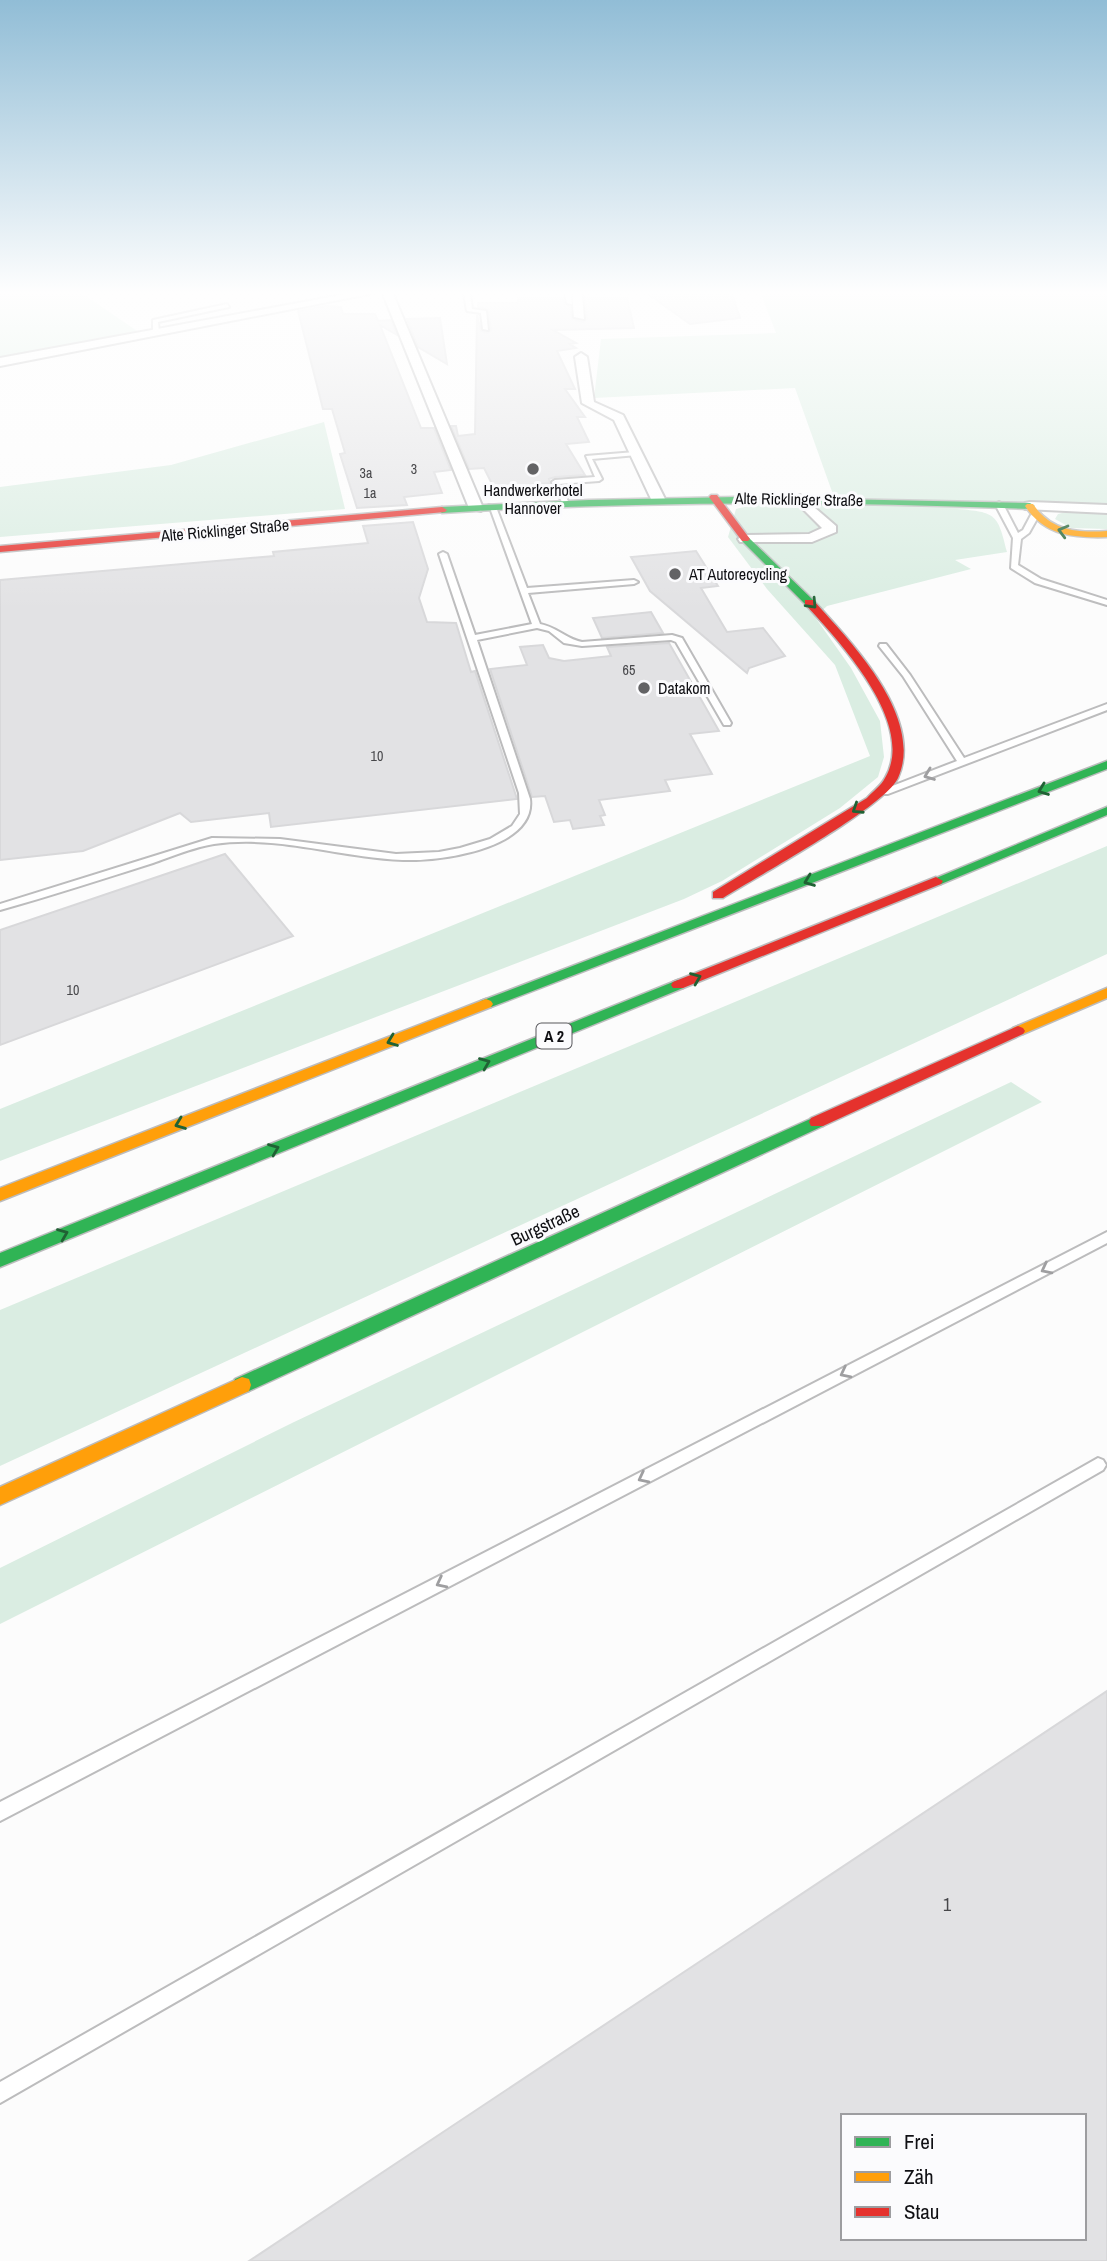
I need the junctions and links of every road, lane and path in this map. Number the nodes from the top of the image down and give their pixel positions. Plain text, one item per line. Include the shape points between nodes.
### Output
1 (435, 400) edge
2 (587, 400) edge
3 (635, 454) junction
4 (714, 497) junction
5 (658, 499) junction
6 (800, 499) junction
7 (565, 503) junction
8 (999, 504) junction
9 (484, 508) junction
10 (1107, 509) edge
11 (1032, 511) junction
12 (1107, 534) edge
13 (1017, 538) junction
14 (746, 539) junction
15 (0, 549) edge
16 (443, 554) dead end
17 (634, 582) dead end
18 (524, 590) junction
19 (1107, 603) edge
20 (537, 626) junction
21 (474, 638) junction
22 (883, 646) dead end
23 (1107, 707) edge
24 (727, 723) dead end
25 (962, 762) junction
26 (1107, 765) edge
27 (883, 793) junction
28 (1107, 811) edge
29 (0, 908) edge
30 (1107, 993) edge
31 (501, 998) junction
32 (0, 1195) edge
33 (1107, 1237) edge
34 (0, 1260) edge
35 (1098, 1465) dead end
36 (0, 1496) edge
37 (0, 1812) edge
38 (0, 2093) edge

1 - 9 street
2 - 3 street via 593,409 615,414
3 - 5 street
3 - 7 lane via 588,457 599,479 555,482
4 - 5 main road, Alte Ricklinger Straße
4 - 6 main road, Alte Ricklinger Straße
4 - 14 main road
5 - 7 main road, Alte Ricklinger Straße
6 - 8 main road, Alte Ricklinger Straße
6 - 14 street via 831,529 812,538
7 - 9 main road, Alte Ricklinger Straße
8 - 11 main road, Alte Ricklinger Straße
8 - 13 lane
9 - 15 main road, Alte Ricklinger Straße
9 - 18 lane
10 - 11 street, Alte Ricklinger Straße
12 -> 11 main road via 1066,533
11 - 13 lane via 1026,531
13 - 19 lane via 1014,566 1038,581
14 -> 27 main road via 844,639 884,698 901,752
16 - 21 lane
17 - 18 lane
18 - 20 lane
20 - 21 lane
20 - 24 lane via 552,629 573,643 678,640
21 - 29 lane via 526,805 519,826 499,839 436,857 409,859 304,844 212,841
22 - 25 lane
23 - 25 lane
25 -> 27 lane
26 -> 31 main road
27 -> 31 main road via 738,885
34 -> 28 main road, A 2
30 - 36 main road, Burgstraße
31 -> 32 main road
33 -> 37 lane
35 - 38 lane

